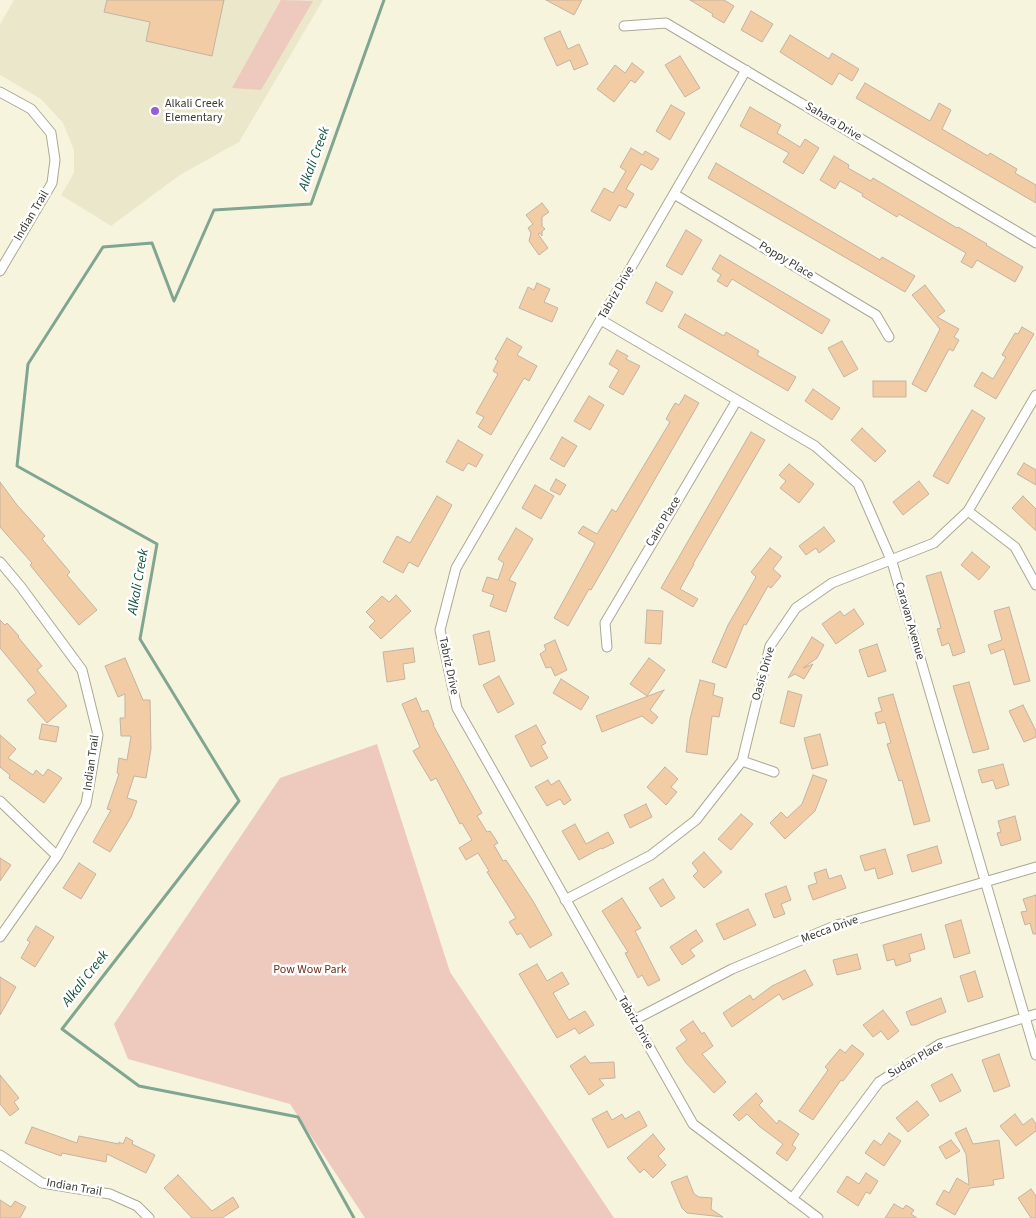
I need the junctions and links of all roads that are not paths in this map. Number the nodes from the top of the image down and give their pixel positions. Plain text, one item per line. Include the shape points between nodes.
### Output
1 (624, 26) dead end
2 (746, 70) junction
3 (0, 92) edge
4 (674, 194) junction
5 (1036, 243) edge
6 (0, 271) edge
7 (601, 320) junction
8 (889, 337) dead end
9 (1036, 395) edge
10 (737, 400) junction
11 (968, 511) junction
12 (891, 560) junction
13 (0, 562) edge
14 (1036, 585) edge
15 (607, 647) dead end
16 (742, 761) junction
17 (774, 772) dead end
18 (0, 801) edge
19 (57, 856) junction
20 (1036, 867) edge
21 (985, 882) junction
22 (565, 900) junction
23 (0, 937) edge
24 (1036, 1014) edge
25 (1024, 1018) junction
26 (634, 1020) junction
27 (1036, 1055) edge
28 (0, 1155) edge
29 (792, 1199) junction
30 (148, 1218) edge
31 (818, 1218) edge

1 - 2 street, Sahara Drive via 666,23
2 - 4 street, Tabriz Drive
2 - 5 street, Sahara Drive
3 - 6 street, Indian Trail via 31,109 51,133 55,160 52,183
4 - 7 street, Tabriz Drive
4 - 8 street, Poppy Place via 876,315
7 - 10 street, Caravan Avenue
7 - 22 street, Tabriz Drive via 456,568 440,630 457,708
9 - 11 street, Oasis Drive
10 - 12 street, Caravan Avenue via 815,446 858,484
10 - 15 street, Cairo Place via 605,623
11 - 12 street, Oasis Drive via 934,543
11 - 14 street via 1015,547
12 - 16 street, Oasis Drive via 832,583 796,608 770,646
12 - 21 street, Caravan Avenue
13 - 19 street, Indian Trail via 82,670 98,735 86,804
16 - 17 street
16 - 22 street, Oasis Drive via 696,820 652,855
18 - 19 street
19 - 23 street, Indian Trail
20 - 21 street, Mecca Drive
21 - 25 street, Caravan Avenue
21 - 26 street, Mecca Drive via 837,925 732,969
22 - 26 street, Tabriz Drive
24 - 25 street, Sudan Place
25 - 27 street, Caravan Avenue
25 - 29 street, Sudan Place via 940,1044 879,1082
26 - 29 street, Tabriz Drive via 693,1124
28 - 30 street, Indian Trail via 42,1183 110,1194 137,1206
29 - 31 street, Tabriz Drive

